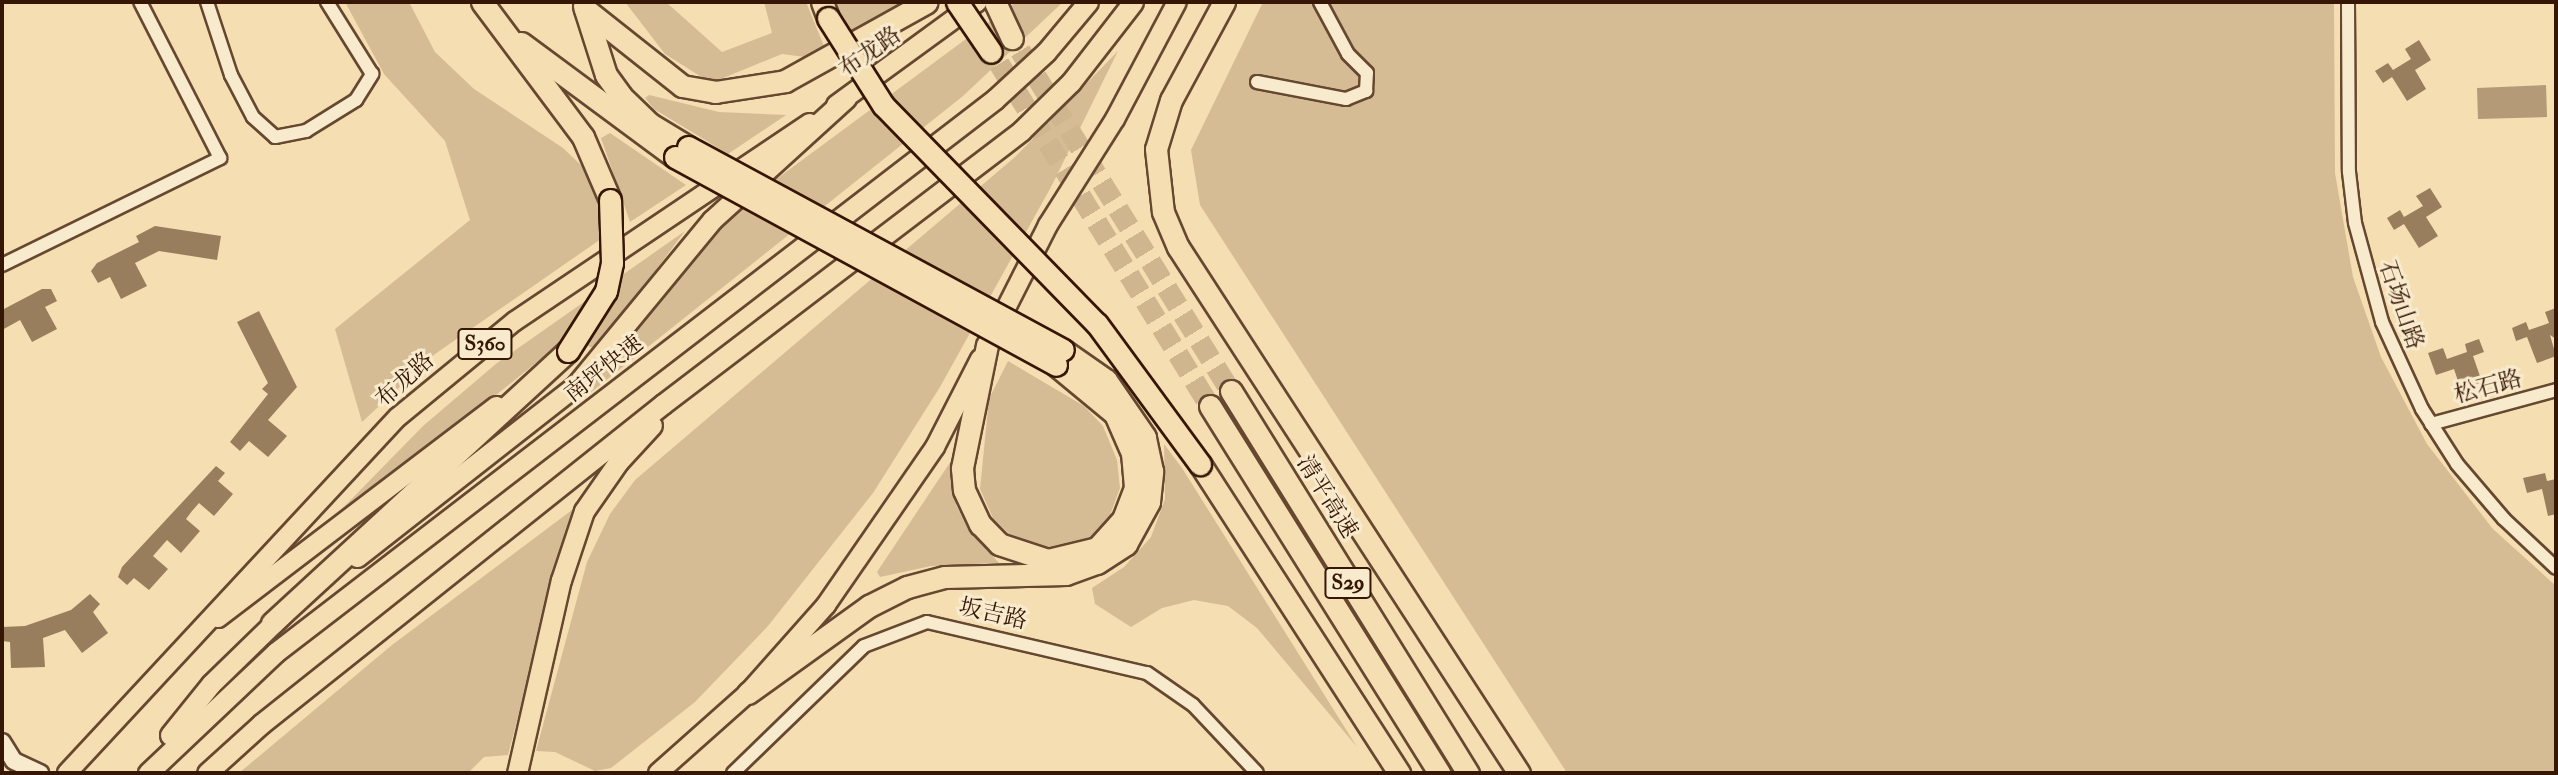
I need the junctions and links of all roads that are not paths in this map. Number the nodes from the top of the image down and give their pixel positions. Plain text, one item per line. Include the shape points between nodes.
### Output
1 (140, 2) edge
2 (207, 2) edge
3 (327, 2) edge
4 (482, 2) edge
5 (927, 2) edge
6 (957, 2) edge
7 (977, 2) edge
8 (995, 2) edge
9 (1088, 2) edge
10 (1133, 2) edge
11 (1177, 2) edge
12 (1224, 2) edge
13 (1320, 2) edge
14 (2348, 2) edge
15 (583, 5) edge
16 (825, 10) edge
17 (495, 22) junction
18 (1012, 37) tunnel mouth
19 (991, 52) tunnel mouth
20 (1256, 82) dead end
21 (846, 98) junction
22 (682, 152) junction
23 (2, 265) edge
24 (987, 345) junction
25 (569, 351) junction
26 (725, 358) junction
27 (1059, 358) junction
28 (2556, 390) edge
29 (1231, 391) tunnel mouth
30 (1210, 406) tunnel mouth
31 (2431, 424) junction
32 (2556, 568) edge
33 (272, 623) junction
34 (173, 655) junction
35 (748, 693) junction
36 (2, 742) edge
37 (71, 770) edge
38 (40, 773) edge
39 (54, 773) edge
40 (142, 773) edge
41 (148, 773) edge
42 (208, 773) edge
43 (517, 773) edge
44 (658, 773) edge
45 (733, 773) edge
46 (1256, 773) edge
47 (1399, 773) edge
48 (1439, 773) edge
49 (1468, 773) edge
50 (1519, 773) edge

1 - 23 street via 220,158
2 - 3 street via 236,86 253,117 275,137 306,131 356,100 372,74
4 - 17 highway
5 - 15 highway via 785,81 715,92 682,86
6 - 19 highway, bridge
7 - 21 main road, 布龙路 / S360
8 - 18 highway
9 - 41 highway, 南坪快速 via 1046,52 995,99 276,652
10 - 26 highway via 1071,82 1021,131
11 - 24 main road via 1115,119 1048,225
12 - 50 highway via 1171,100 1156,149 1163,212 1178,247
13 - 20 street via 1348,54 1367,73 1366,91 1346,99
14 - 31 street, 石场山路 via 2349,172 2355,223 2382,322
15 - 22 highway via 606,75 621,96
16 - 47 highway, bridge via 883,105 1097,324 1200,464
17 - 22 highway
17 - 25 highway, bridge via 583,136 610,200 612,263 606,291
21 - 33 highway via 712,220 576,384
21 - 34 main road, 布龙路 / S360 via 514,321 455,368 317,499
22 - 27 highway, bridge
24 - 27 highway via 962,468 964,490 980,524 999,544 1048,560 1097,548 1123,519 1135,488 1132,453 1115,414
24 - 35 main road via 935,447 875,537 826,605
25 - 33 highway
25 - 34 main road
26 - 42 highway via 261,723
26 - 43 highway via 618,462 584,511 561,580
27 - 35 highway via 1106,380 1145,438 1152,471 1149,502 1126,544 1105,559 1066,574 945,577 907,587 869,606
28 - 31 street, 松石路
29 - 49 highway, 清平高速 / S29
30 - 48 highway, S29
31 - 32 street, 石场山路 via 2476,489
33 - 40 highway via 211,684
34 - 37 main road, 布龙路 / S360
35 - 44 main road
36 - 38 main road via 14,761
37 - 39 main road
45 - 46 street, 坂吉路 via 864,646 927,622 1147,673 1192,705

